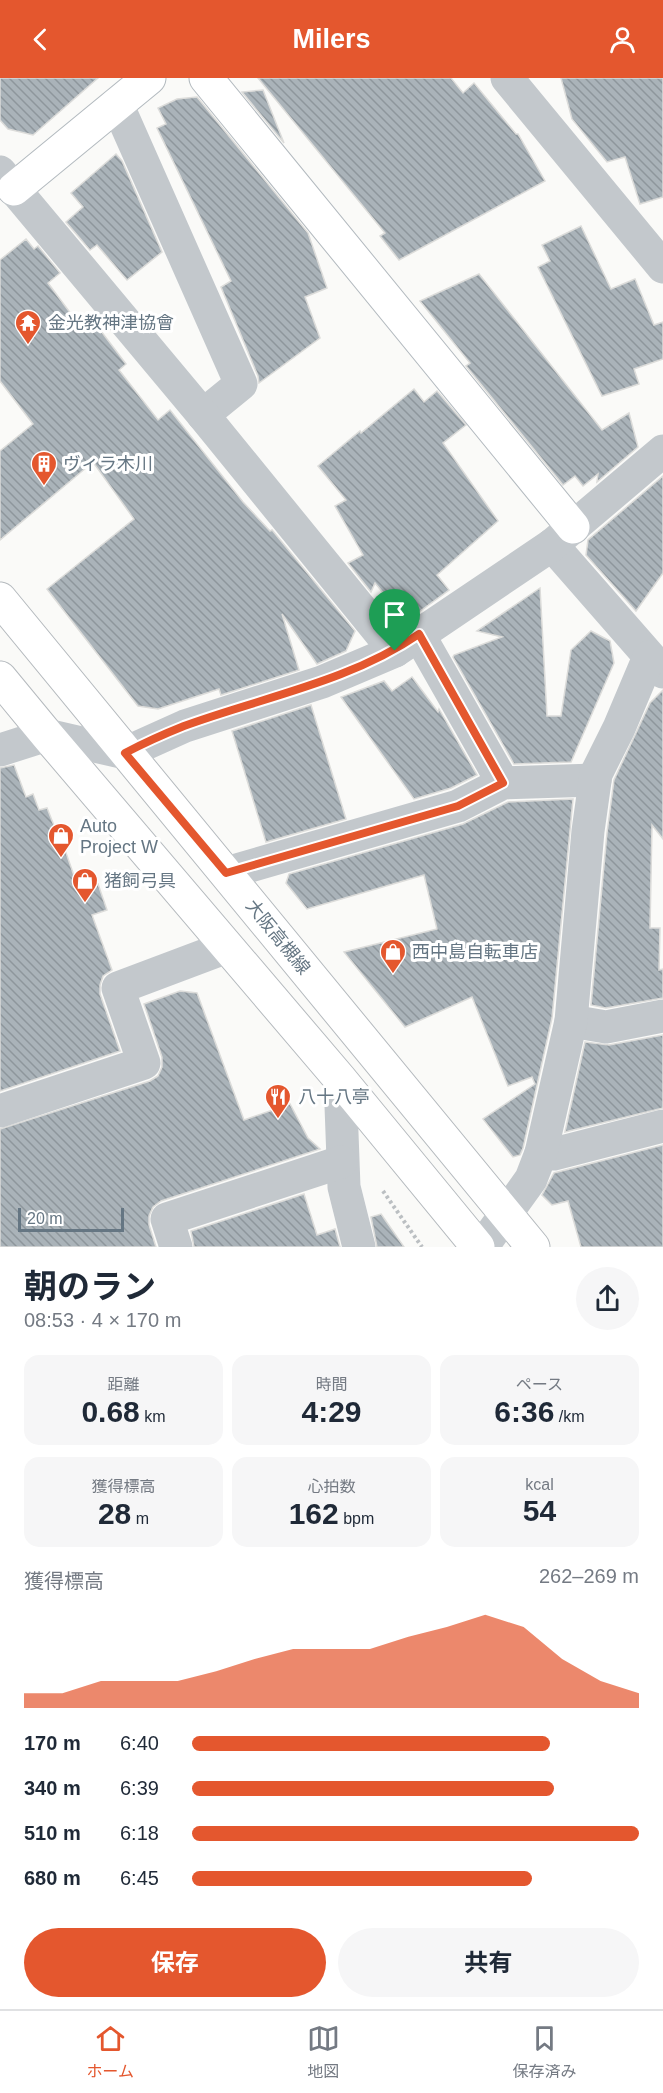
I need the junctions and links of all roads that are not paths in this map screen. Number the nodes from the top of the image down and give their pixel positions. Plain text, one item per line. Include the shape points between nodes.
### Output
1 (149, 78) edge
2 (206, 78) edge
3 (507, 78) edge
4 (117, 104) junction
5 (5, 187) edge
6 (663, 267) edge
7 (203, 415) junction
8 (663, 451) edge
9 (563, 536) junction
10 (0, 599) edge
11 (407, 643) junction
12 (656, 665) edge
13 (0, 678) edge
14 (46, 735) junction
15 (0, 750) edge
16 (125, 753) junction
17 (595, 780) junction
18 (503, 783) junction
19 (226, 873) junction
20 (227, 947) junction
21 (663, 1016) edge
22 (571, 1021) junction
23 (340, 1079) junction
24 (0, 1111) edge
25 (663, 1126) edge
26 (541, 1153) junction
27 (342, 1162) junction
28 (505, 1213) junction
29 (176, 1247) edge
30 (359, 1247) edge
31 (480, 1247) edge
32 (533, 1247) edge

1 - 4 main road
2 - 9 main road
3 - 6 street
4 - 5 main road
4 - 7 street via 241,384
5 - 7 street
7 - 11 street
8 - 9 street
9 - 11 street
9 - 12 street
10 - 16 main road, 大阪高槻線
11 - 16 street via 322,682 185,726
11 - 18 street
12 - 17 street
13 - 14 main road
14 - 15 street
14 - 16 street
14 - 20 main road
16 - 19 main road, 大阪高槻線
17 - 18 street
17 - 22 street
18 - 19 street via 458,806
19 - 28 main road, 大阪高槻線
20 - 23 main road
20 - 24 street via 118,988 144,1063
21 - 22 street via 606,1027
22 - 26 street
23 - 27 street
23 - 31 main road
25 - 26 street via 554,1154
26 - 28 street via 531,1179
27 - 29 street via 166,1219
27 - 30 street
28 - 31 street
28 - 32 main road, 大阪高槻線

